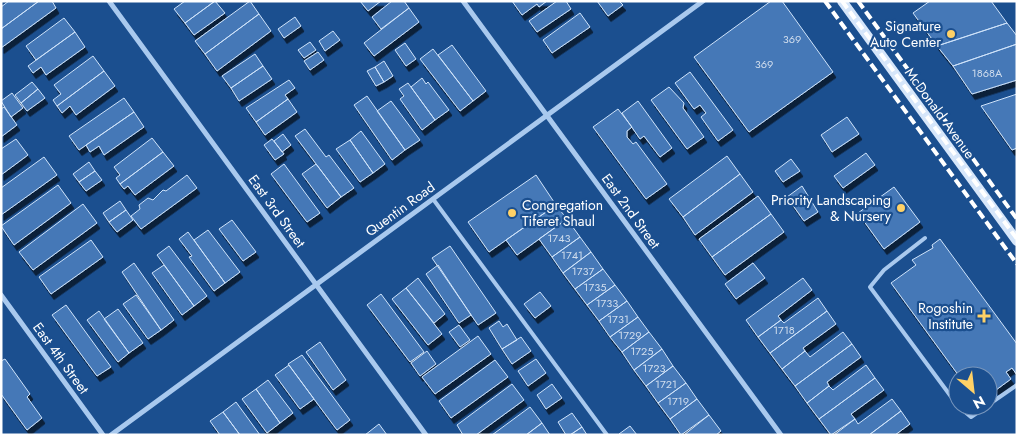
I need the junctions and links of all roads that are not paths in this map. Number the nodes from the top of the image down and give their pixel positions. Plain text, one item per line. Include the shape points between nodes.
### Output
1 (110, 1) edge
2 (463, 1) edge
3 (703, 1) edge
4 (842, 1) edge
5 (547, 116) junction
6 (433, 199) junction
7 (925, 238) dead end
8 (1017, 241) edge
9 (316, 284) junction
10 (1, 295) edge
11 (1017, 385) edge
12 (948, 392) edge
13 (998, 399) edge
14 (103, 435) edge
15 (111, 435) edge
16 (426, 435) edge
17 (607, 435) edge
18 (781, 435) edge

1 - 9 street, East 3rd Street
2 - 5 street, East 2nd Street
3 - 5 street, Quentin Road
4 - 8 main road, McDonald Avenue
5 - 6 street, Quentin Road
5 - 18 street, East 2nd Street
6 - 9 street, Quentin Road
6 - 17 lane
7 - 12 lane via 884,270 870,287
9 - 15 street, Quentin Road
9 - 16 street, East 3rd Street
10 - 14 street, East 4th Street
11 - 13 lane

